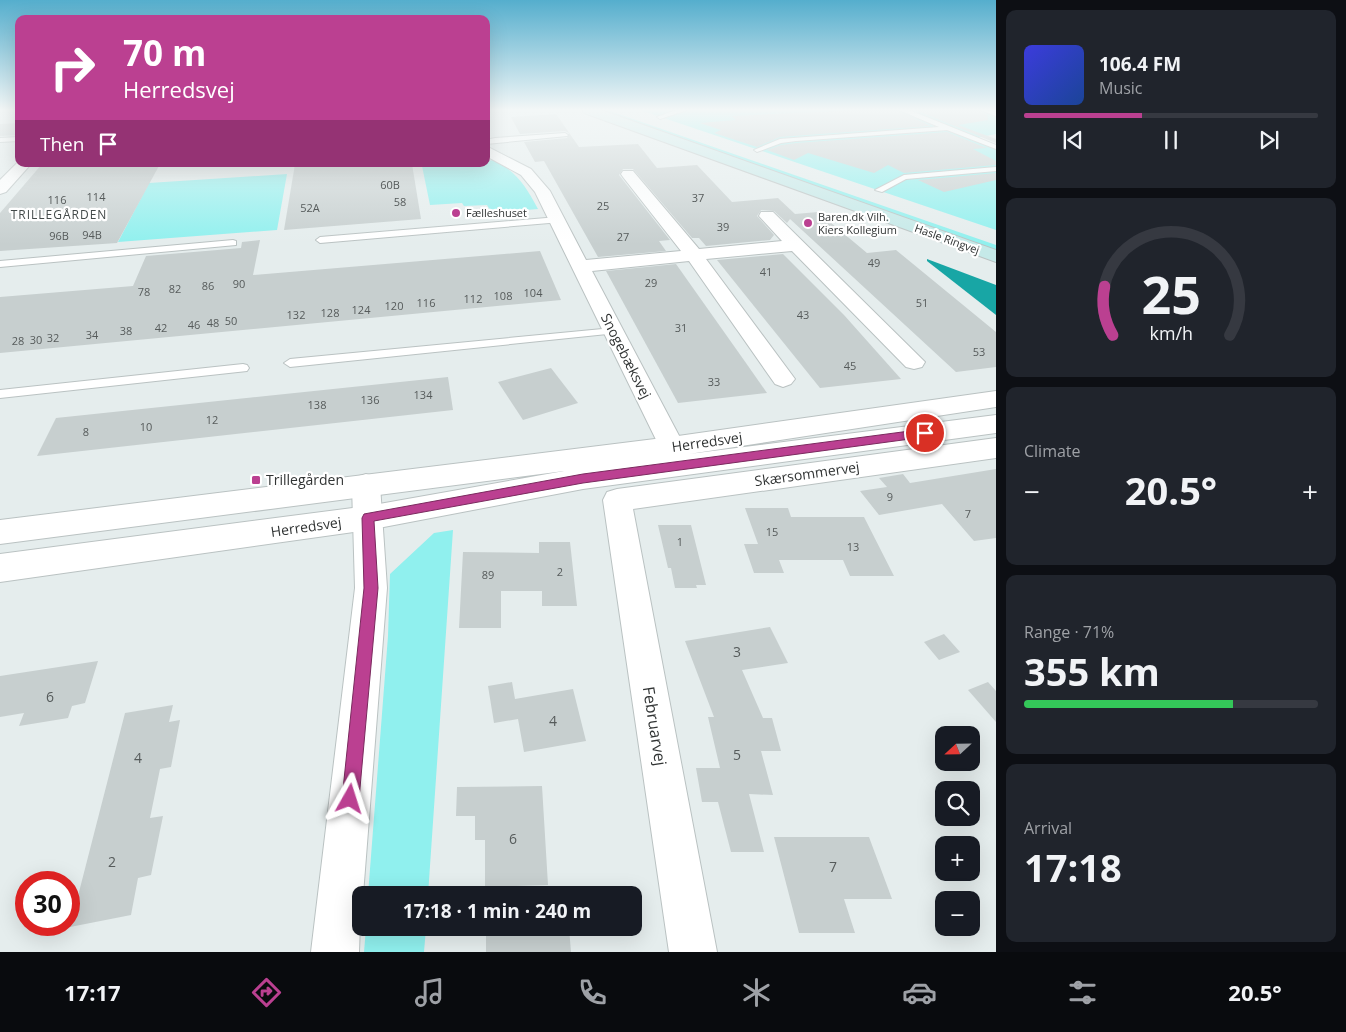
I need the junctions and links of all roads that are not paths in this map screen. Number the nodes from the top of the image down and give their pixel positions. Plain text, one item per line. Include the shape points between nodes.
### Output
1 (494, 154) edge
2 (712, 154) edge
3 (744, 154) edge
4 (21, 167) edge
5 (996, 169) edge
6 (628, 174) dead end
7 (0, 189) edge
8 (879, 190) dead end
9 (767, 216) dead end
10 (558, 220) junction
11 (320, 240) dead end
12 (996, 241) edge
13 (233, 243) dead end
14 (796, 245) junction
15 (694, 255) junction
16 (996, 256) edge
17 (0, 264) edge
18 (581, 266) junction
19 (613, 331) junction
20 (914, 362) dead end
21 (290, 363) dead end
22 (243, 368) dead end
23 (783, 379) dead end
24 (0, 394) edge
25 (996, 399) edge
26 (996, 424) edge
27 (672, 447) junction
28 (996, 448) edge
29 (617, 500) joint
30 (367, 501) junction
31 (0, 532) edge
32 (0, 568) edge
33 (335, 952) edge
34 (693, 952) edge

1 - 10 street, Snogebæksvej via 526,172 542,190
2 - 16 main road, Hasle Ringvej
3 - 12 main road, Hasle Ringvej
4 - 7 street
5 - 8 lane via 904,177
6 - 15 street
9 - 14 street
10 - 11 lane
10 - 18 street, Snogebæksvej
13 - 17 lane
14 - 15 street
14 - 20 street
15 - 18 street
15 - 23 street
18 - 19 street, Snogebæksvej
19 - 21 lane
19 - 27 street, Snogebæksvej
22 - 24 lane
25 - 27 street, Herredsvej
26 - 30 street, Herredsvej via 583,478
27 - 30 street, Herredsvej
28 - 29 street, Skærsommervej
29 - 34 street, Februarvej
30 - 31 street, Herredsvej
30 - 32 street, Herredsvej
30 - 33 street via 371,588

